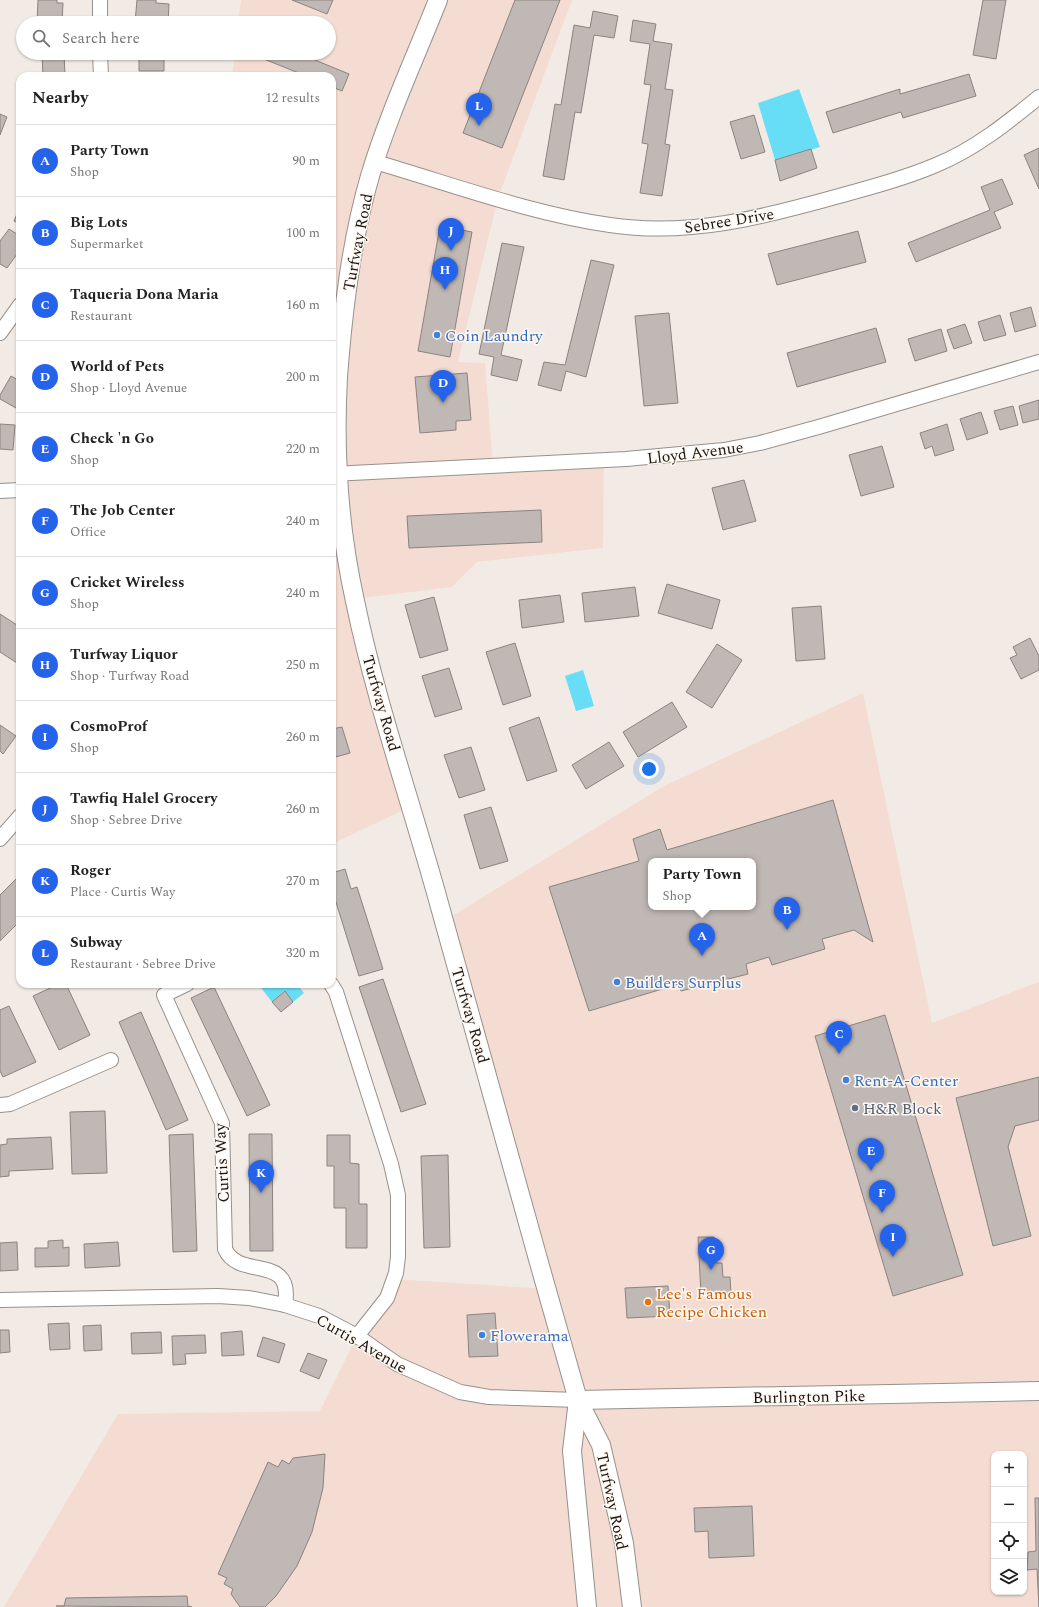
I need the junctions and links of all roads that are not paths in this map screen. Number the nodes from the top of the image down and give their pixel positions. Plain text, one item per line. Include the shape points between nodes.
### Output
1 (100, 0) edge
2 (438, 0) edge
3 (100, 16) edge
4 (100, 60) edge
5 (101, 72) edge
6 (1039, 97) edge
7 (375, 162) junction
8 (16, 311) edge
9 (0, 333) edge
10 (1039, 362) edge
11 (336, 445) edge
12 (336, 474) edge
13 (336, 481) edge
14 (16, 490) edge
15 (0, 491) edge
16 (16, 821) edge
17 (0, 839) edge
18 (179, 988) edge
19 (334, 988) edge
20 (111, 1060) dead end
21 (0, 1105) edge
22 (0, 1300) edge
23 (285, 1305) junction
24 (357, 1336) junction
25 (1039, 1391) edge
26 (578, 1400) junction
27 (587, 1607) edge
28 (632, 1607) edge

1 - 3 street
2 - 7 main road, Turfway Road
4 - 5 street
6 - 7 street, Sebree Drive via 987,138 937,165 884,183 755,219 702,227 636,228 560,216
7 - 11 main road, Turfway Road via 353,255 343,325
8 - 9 street
10 - 12 street, Lloyd Avenue via 822,426 724,450 626,459
13 - 26 main road, Turfway Road via 346,554 364,644
14 - 15 street
16 - 17 street
18 - 23 street, Curtis Way via 164,995 222,1123 225,1249 232,1259 239,1263 276,1274 284,1281 287,1292
19 - 24 street via 391,1164 398,1195 396,1274 386,1298
20 - 21 street via 10,1104
22 - 23 street, Curtis Avenue via 218,1296 249,1298
23 - 24 street, Curtis Avenue via 319,1316
24 - 26 street, Curtis Avenue via 397,1364 460,1392 489,1397
25 - 26 main road, Burlington Pike
26 - 27 main road, Turfway Road via 572,1451
26 - 28 main road, Turfway Road via 601,1445 624,1543

